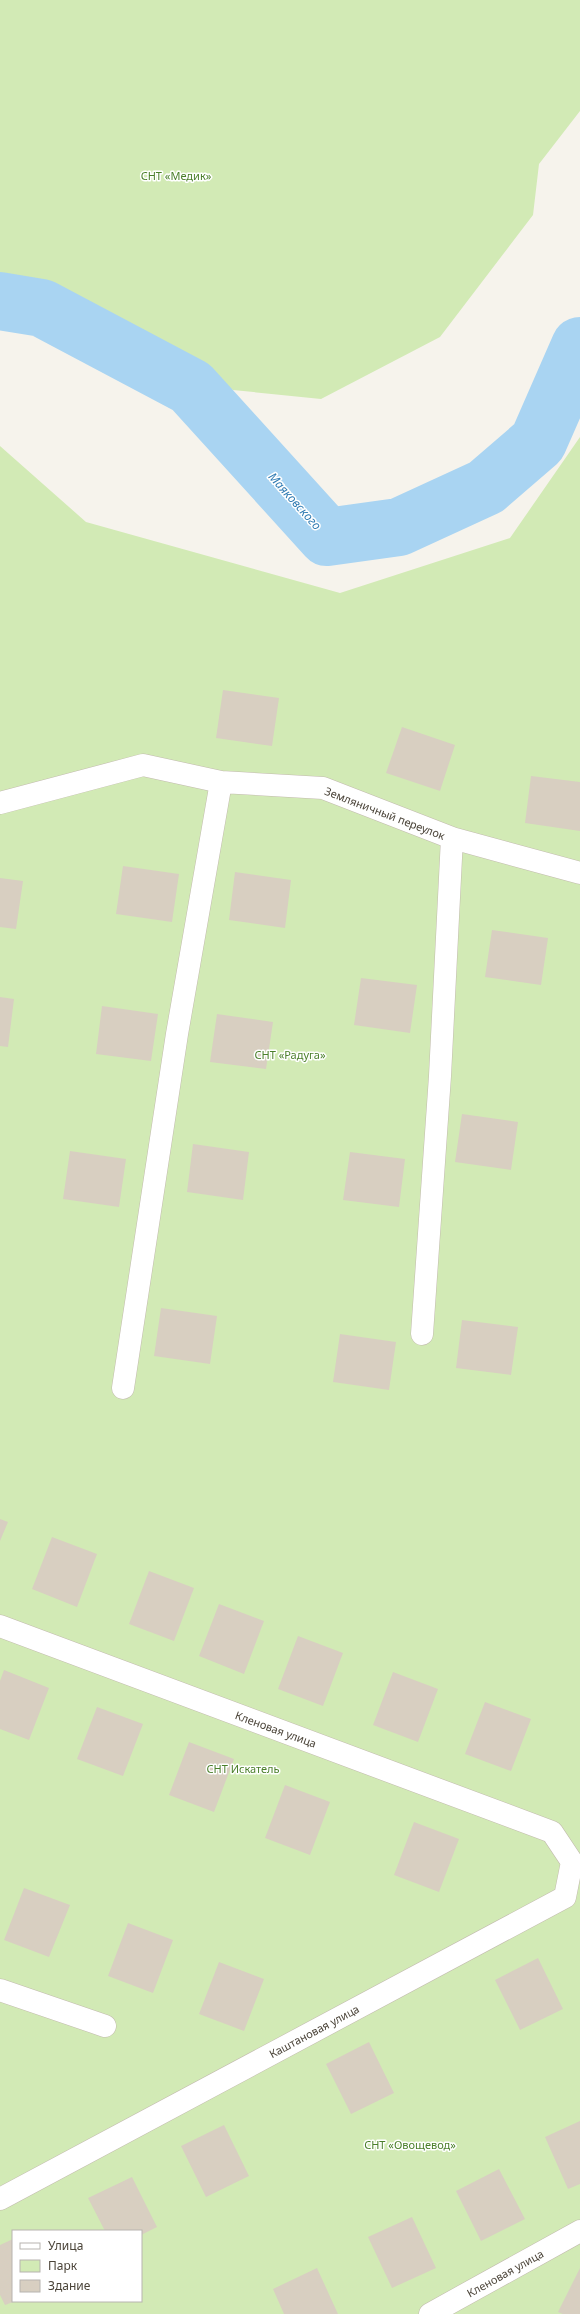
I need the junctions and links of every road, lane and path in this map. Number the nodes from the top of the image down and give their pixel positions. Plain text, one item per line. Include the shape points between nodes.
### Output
1 (221, 782) junction
2 (0, 803) edge
3 (452, 838) junction
4 (580, 873) edge
5 (422, 1334) dead end
6 (123, 1388) dead end
7 (0, 1626) edge
8 (552, 1832) joint
9 (0, 1990) edge
10 (104, 2026) dead end
11 (0, 2199) edge
12 (580, 2231) edge
13 (430, 2314) edge

1 - 2 street, Земляничный переулок via 143,765
1 - 3 street, Земляничный переулок via 323,788
1 - 6 street via 177,1034
3 - 4 street, Земляничный переулок
3 - 5 street via 440,1076
7 - 8 street, Кленовая улица
8 - 11 street, Каштановая улица via 572,1862 565,1897
9 - 10 street
12 - 13 street, Кленовая улица

